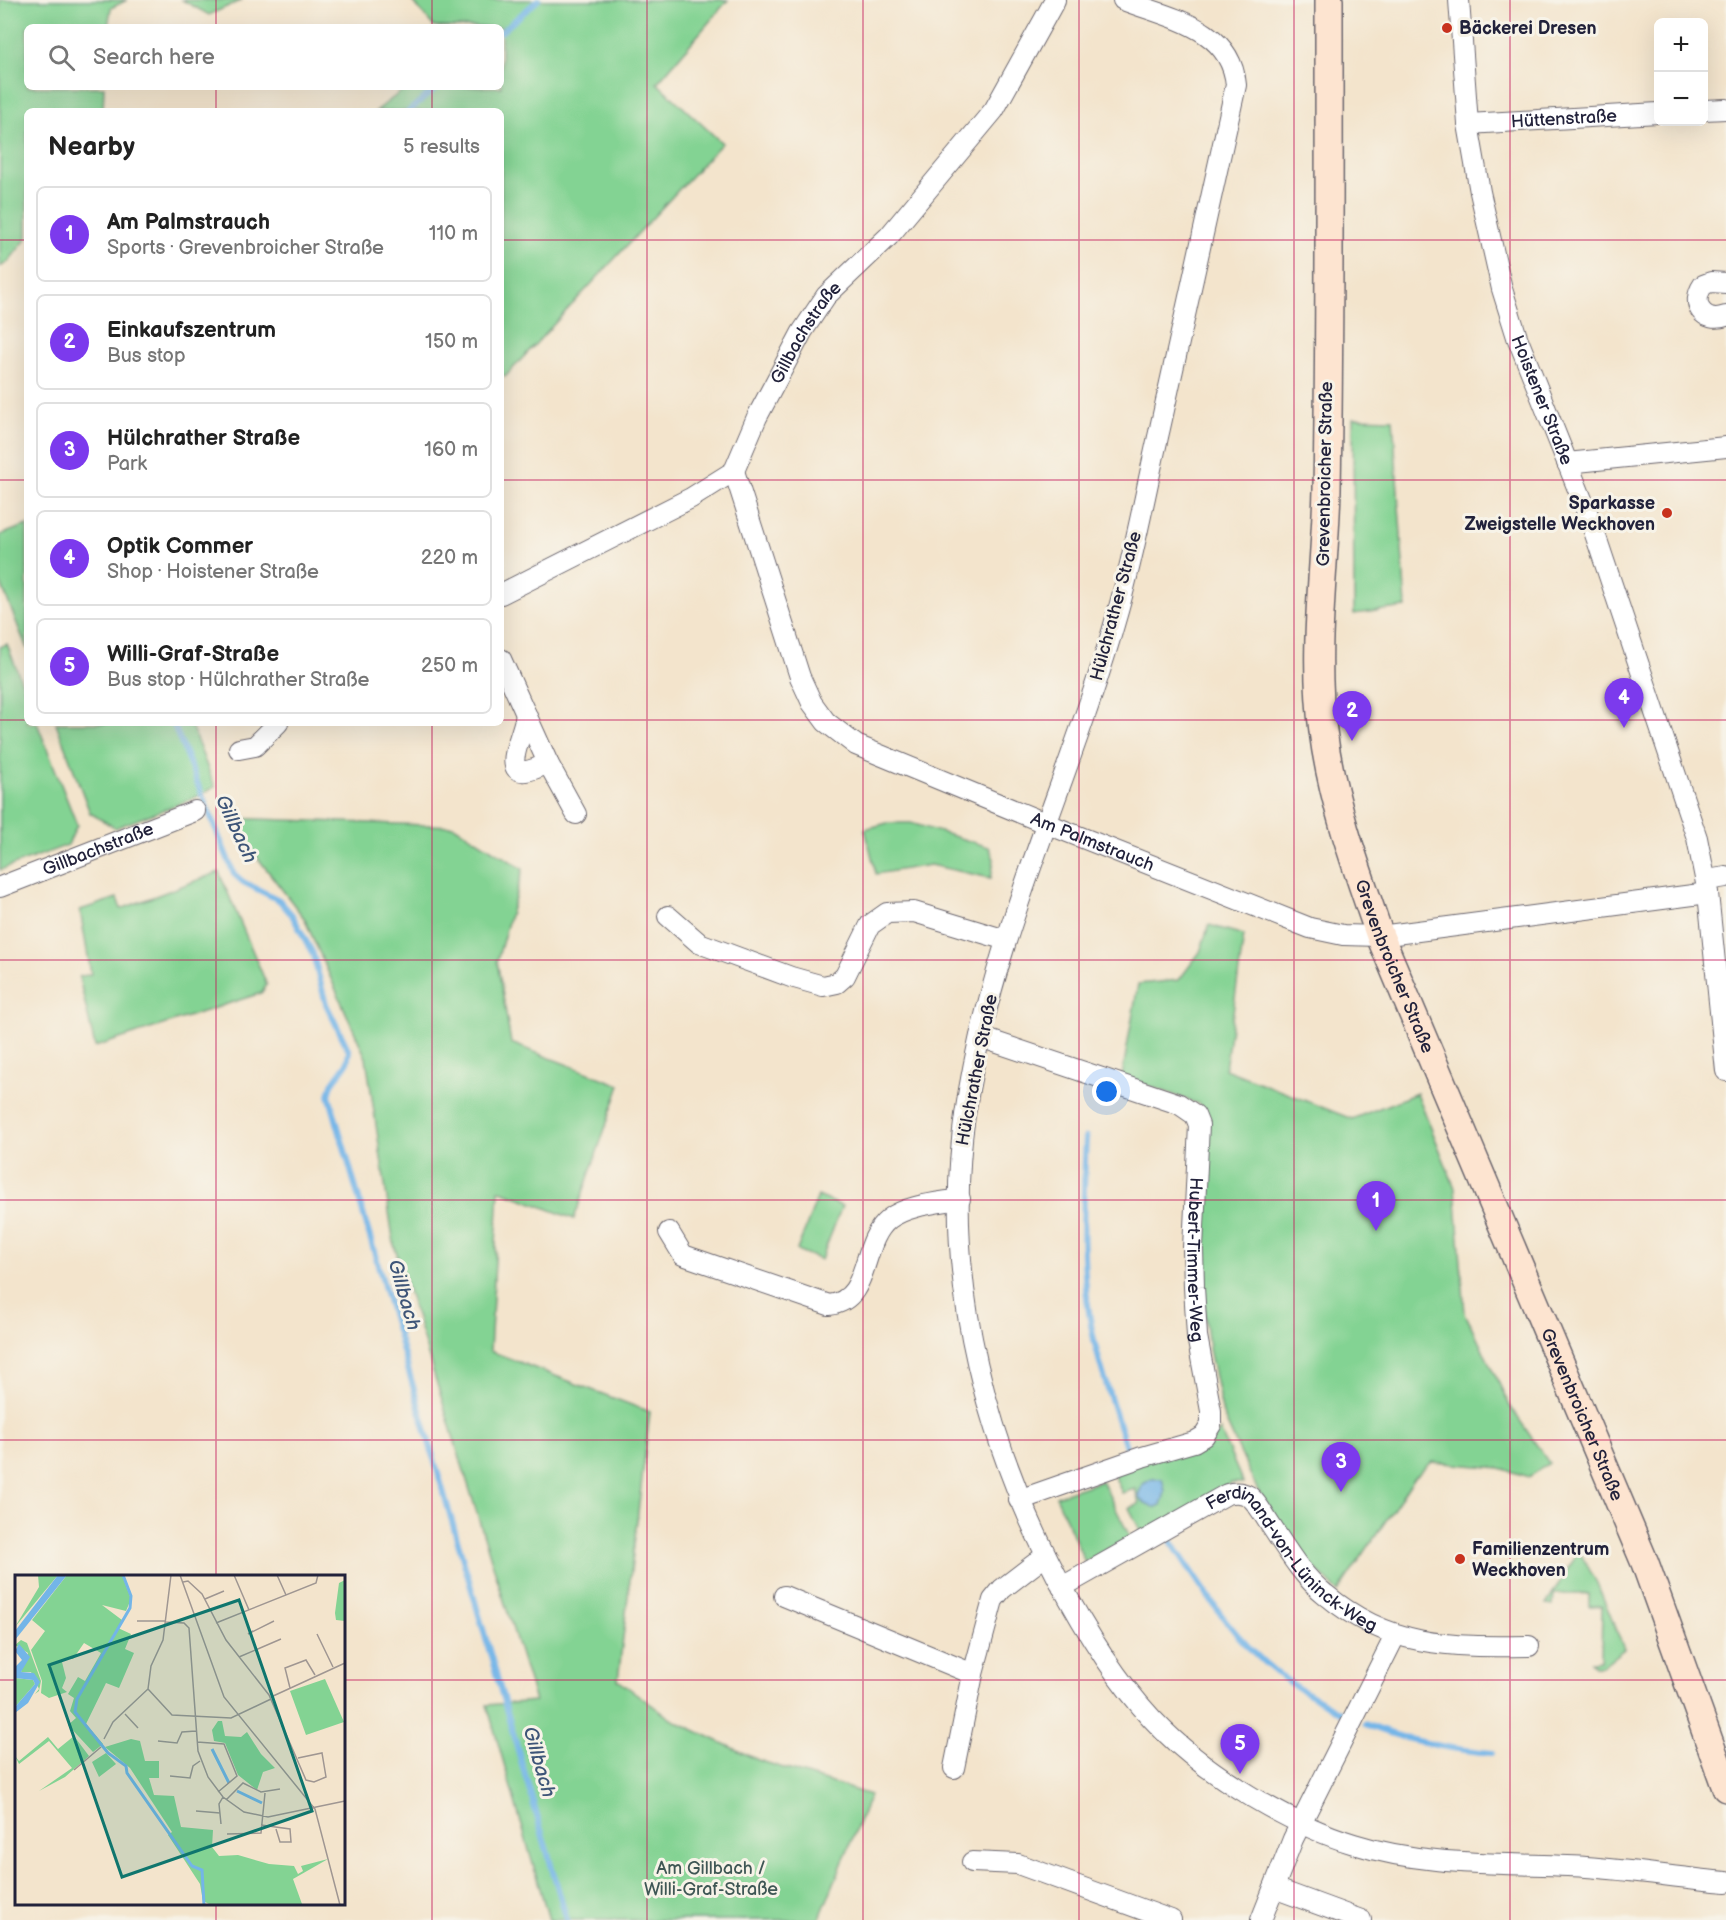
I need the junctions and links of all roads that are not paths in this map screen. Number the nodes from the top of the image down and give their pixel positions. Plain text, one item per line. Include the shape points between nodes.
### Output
1 (1055, 0) edge
2 (1123, 0) edge
3 (1329, 0) edge
4 (1459, 0) edge
5 (1726, 109) edge
6 (1708, 110) edge
7 (1654, 113) edge
8 (1468, 124) junction
9 (1726, 283) edge
10 (1726, 316) edge
11 (1726, 447) edge
12 (1567, 463) junction
13 (734, 471) junction
14 (504, 592) edge
15 (504, 666) edge
16 (526, 714) junction
17 (275, 726) edge
18 (239, 749) dead end
19 (548, 763) junction
20 (195, 812) dead end
21 (576, 814) dead end
22 (1045, 823) junction
23 (1714, 883) edge
24 (0, 887) edge
25 (668, 916) dead end
26 (1380, 936) junction
27 (1006, 940) junction
28 (980, 1036) junction
29 (1726, 1071) edge
30 (960, 1199) junction
31 (669, 1232) dead end
32 (1020, 1500) junction
33 (1045, 1556) junction
34 (1062, 1587) junction
35 (784, 1596) dead end
36 (1395, 1636) junction
37 (1529, 1646) dead end
38 (973, 1674) junction
39 (954, 1768) dead end
40 (1726, 1788) edge
41 (1302, 1823) junction
42 (972, 1862) dead end
43 (1726, 1882) edge
44 (1274, 1888) junction
45 (1171, 1920) edge
46 (1262, 1920) edge
47 (1361, 1920) edge

1 - 13 street, Gillbachstraße via 994,110 889,236 826,296 802,332 757,417
2 - 22 street, Hülchrather Straße via 1212,37 1234,67 1236,85 1119,608 1093,693
3 - 26 main road, Grevenbroicher Straße via 1327,489 1321,706 1337,800
4 - 8 street, Hoistener Straße
5 - 6 street
7 - 8 street, Hüttenstraße
8 - 12 street, Hoistener Straße via 1502,289
9 - 10 street via 1703,285 1696,300 1704,315
11 - 12 street
12 - 23 street, Hoistener Straße via 1591,522
13 - 14 street via 692,498
13 - 22 street, Am Palmstrauch via 800,677 812,704 826,722 856,745
15 - 16 street
16 - 19 street
16 - 19 street via 513,761 522,770
17 - 18 street via 255,746
19 - 21 street
20 - 24 street, Gillbachstraße
22 - 26 street, Am Palmstrauch via 1310,928 1343,935
22 - 27 street, Hülchrather Straße
23 - 26 street, Am Palmstrauch
23 - 29 street, Hoistener Straße
25 - 27 street via 699,943 824,986 845,976 870,925 887,913 914,912
26 - 40 main road, Grevenbroicher Straße via 1645,1563
27 - 28 street, Hülchrather Straße
28 - 30 street, Hülchrather Straße via 966,1112
28 - 32 street, Hubert-Timmer-Weg via 1179,1104 1196,1115 1199,1125 1192,1248 1197,1336 1211,1425 1194,1442
30 - 31 street via 903,1211 886,1221 871,1242 856,1290 841,1302 829,1305 683,1255
30 - 32 street, Hülchrather Straße via 974,1347 990,1418
32 - 33 street, Hülchrather Straße
33 - 34 street, Hülchrather Straße
33 - 38 street via 993,1600
34 - 36 street, Ferdinand-von-Lüninck-Weg via 1227,1494 1241,1493 1254,1501 1289,1554 1320,1590 1357,1617
34 - 41 street, Hülchrather Straße via 1121,1682 1160,1727 1233,1785
35 - 38 street
36 - 37 street, Ferdinand-von-Lüninck-Weg via 1436,1645
36 - 41 street, Ferdinand-von-Lüninck-Weg
38 - 39 street
41 - 43 street, Hülchrather Straße via 1352,1844 1426,1861 1588,1867
41 - 44 street, Ferdinand-von-Lüninck-Weg
42 - 45 street via 1018,1864
44 - 46 street, Ferdinand-von-Lüninck-Weg
44 - 47 street

